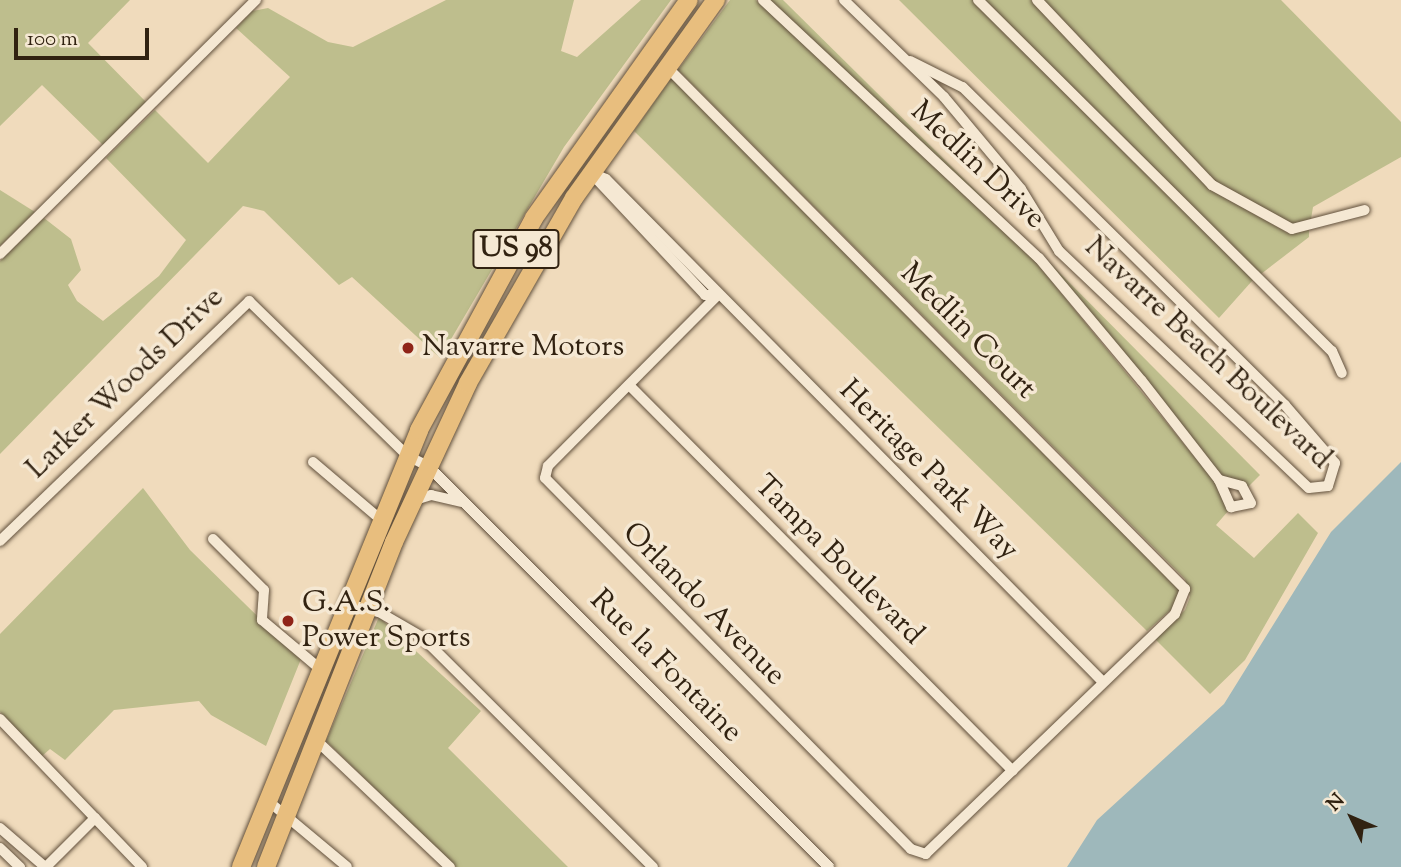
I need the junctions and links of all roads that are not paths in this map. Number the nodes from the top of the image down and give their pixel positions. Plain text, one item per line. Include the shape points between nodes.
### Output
1 (256, 0) edge
2 (689, 0) edge
3 (716, 0) edge
4 (763, 0) edge
5 (844, 0) edge
6 (978, 0) edge
7 (1037, 0) edge
8 (910, 61) junction
9 (666, 66) junction
10 (591, 173) junction
11 (1365, 210) dead end
12 (534, 218) junction
13 (0, 254) edge
14 (718, 295) junction
15 (1342, 373) dead end
16 (629, 385) junction
17 (408, 456) junction
18 (313, 462) dead end
19 (428, 466) junction
20 (1219, 480) dead end
21 (412, 501) junction
22 (465, 503) junction
23 (380, 519) junction
24 (212, 539) dead end
25 (0, 541) edge
26 (345, 603) junction
27 (366, 610) junction
28 (319, 668) junction
29 (1103, 682) junction
30 (0, 719) edge
31 (315, 739) junction
32 (1013, 771) junction
33 (267, 800) junction
34 (287, 813) junction
35 (95, 818) junction
36 (0, 828) edge
37 (0, 848) edge
38 (271, 864) edge
39 (20, 867) edge
40 (46, 867) edge
41 (142, 867) edge
42 (241, 867) edge
43 (347, 867) edge
44 (450, 867) edge
45 (653, 867) edge
46 (829, 867) edge

1 - 13 street
2 - 10 highway via 589,148
2 - 12 highway, US 98
3 - 9 highway, US 98
4 - 20 street, Medlin Drive via 1039,258
5 - 8 street
6 - 15 street via 1332,351
7 - 11 street via 1212,186 1292,229
8 - 8 street, Navarre Beach Boulevard via 962,87 1255,375 1328,451 1336,471 1328,486 1309,488 1059,251 1021,189
9 - 10 highway, US 98
9 - 29 street, Medlin Court via 1181,583 1181,608
10 - 12 highway via 557,192
10 - 14 street, Heritage Park Way via 606,179
10 - 19 highway, US 98 via 510,306
12 - 17 highway, US 98
14 - 16 street, Orlando Avenue
14 - 29 street, Heritage Park Way
16 - 32 street, Tampa Boulevard
16 - 32 street, Orlando Avenue via 548,466 545,478 673,610 918,853 931,850
17 - 19 street, Rue la Fontaine
17 - 23 highway, US 98
17 - 25 street, Larker Woods Drive via 246,301
18 - 23 street
19 - 21 highway, US 98
19 - 22 street, Rue la Fontaine
21 - 22 street via 431,495
21 - 27 highway, US 98
22 - 46 street, Rue la Fontaine
23 - 26 highway, US 98
24 - 28 street via 264,590 262,620
26 - 27 street
26 - 28 highway, US 98
27 - 31 highway, US 98
27 - 45 street via 422,637
28 - 33 highway, US 98
29 - 32 street
30 - 35 street
31 - 34 highway, US 98
31 - 44 street
33 - 34 street
33 - 42 highway, US 98
34 - 38 highway, US 98
34 - 43 street
35 - 40 street
35 - 41 street
36 - 40 street
37 - 39 street

